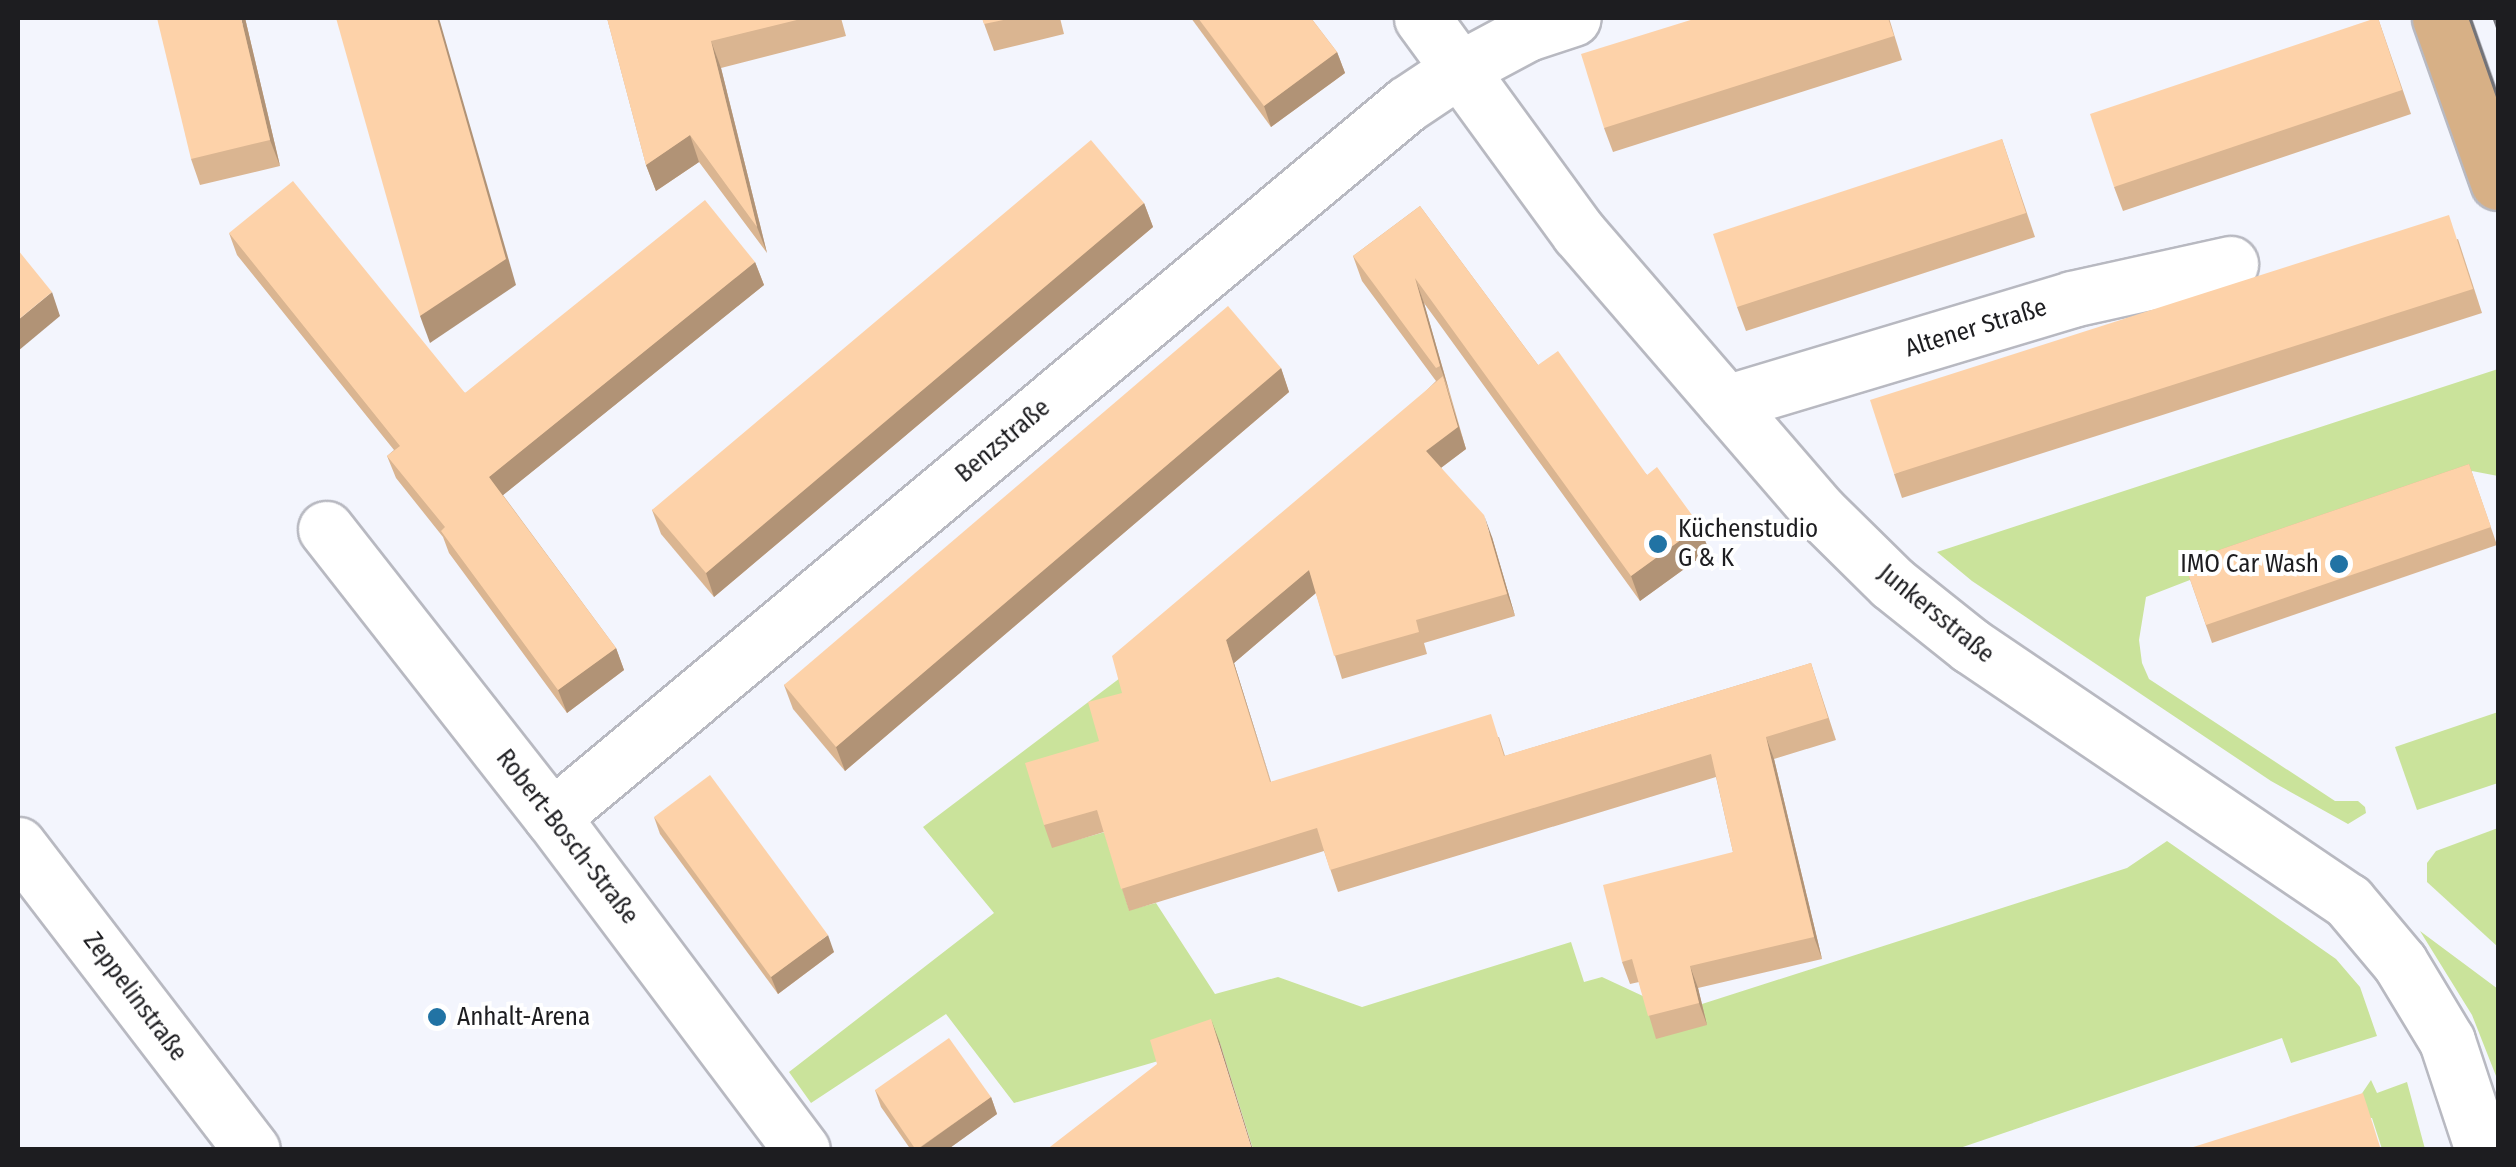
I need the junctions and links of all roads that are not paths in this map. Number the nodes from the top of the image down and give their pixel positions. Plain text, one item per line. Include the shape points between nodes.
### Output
1 (1422, 18) edge
2 (1573, 18) edge
3 (2440, 18) edge
4 (1458, 70) junction
5 (2498, 182) edge
6 (2230, 264) dead end
7 (1726, 403) junction
8 (326, 529) dead end
9 (552, 817) junction
10 (18, 845) edge
11 (252, 1150) edge
12 (802, 1150) edge
13 (2482, 1150) edge

1 - 4 street, Junkersstraße
2 - 4 street, Benzstraße
3 - 5 main road
4 - 7 street, Junkersstraße via 1579,233
4 - 9 street, Benzstraße via 1407,104
6 - 7 street, Altener Straße via 2072,299
7 - 13 street, Junkersstraße via 1820,512 1905,594 1971,646 2348,901 2400,964 2447,1040
8 - 9 street, Robert-Bosch-Straße
9 - 12 street, Robert-Bosch-Straße
10 - 11 street, Zeppelinstraße

